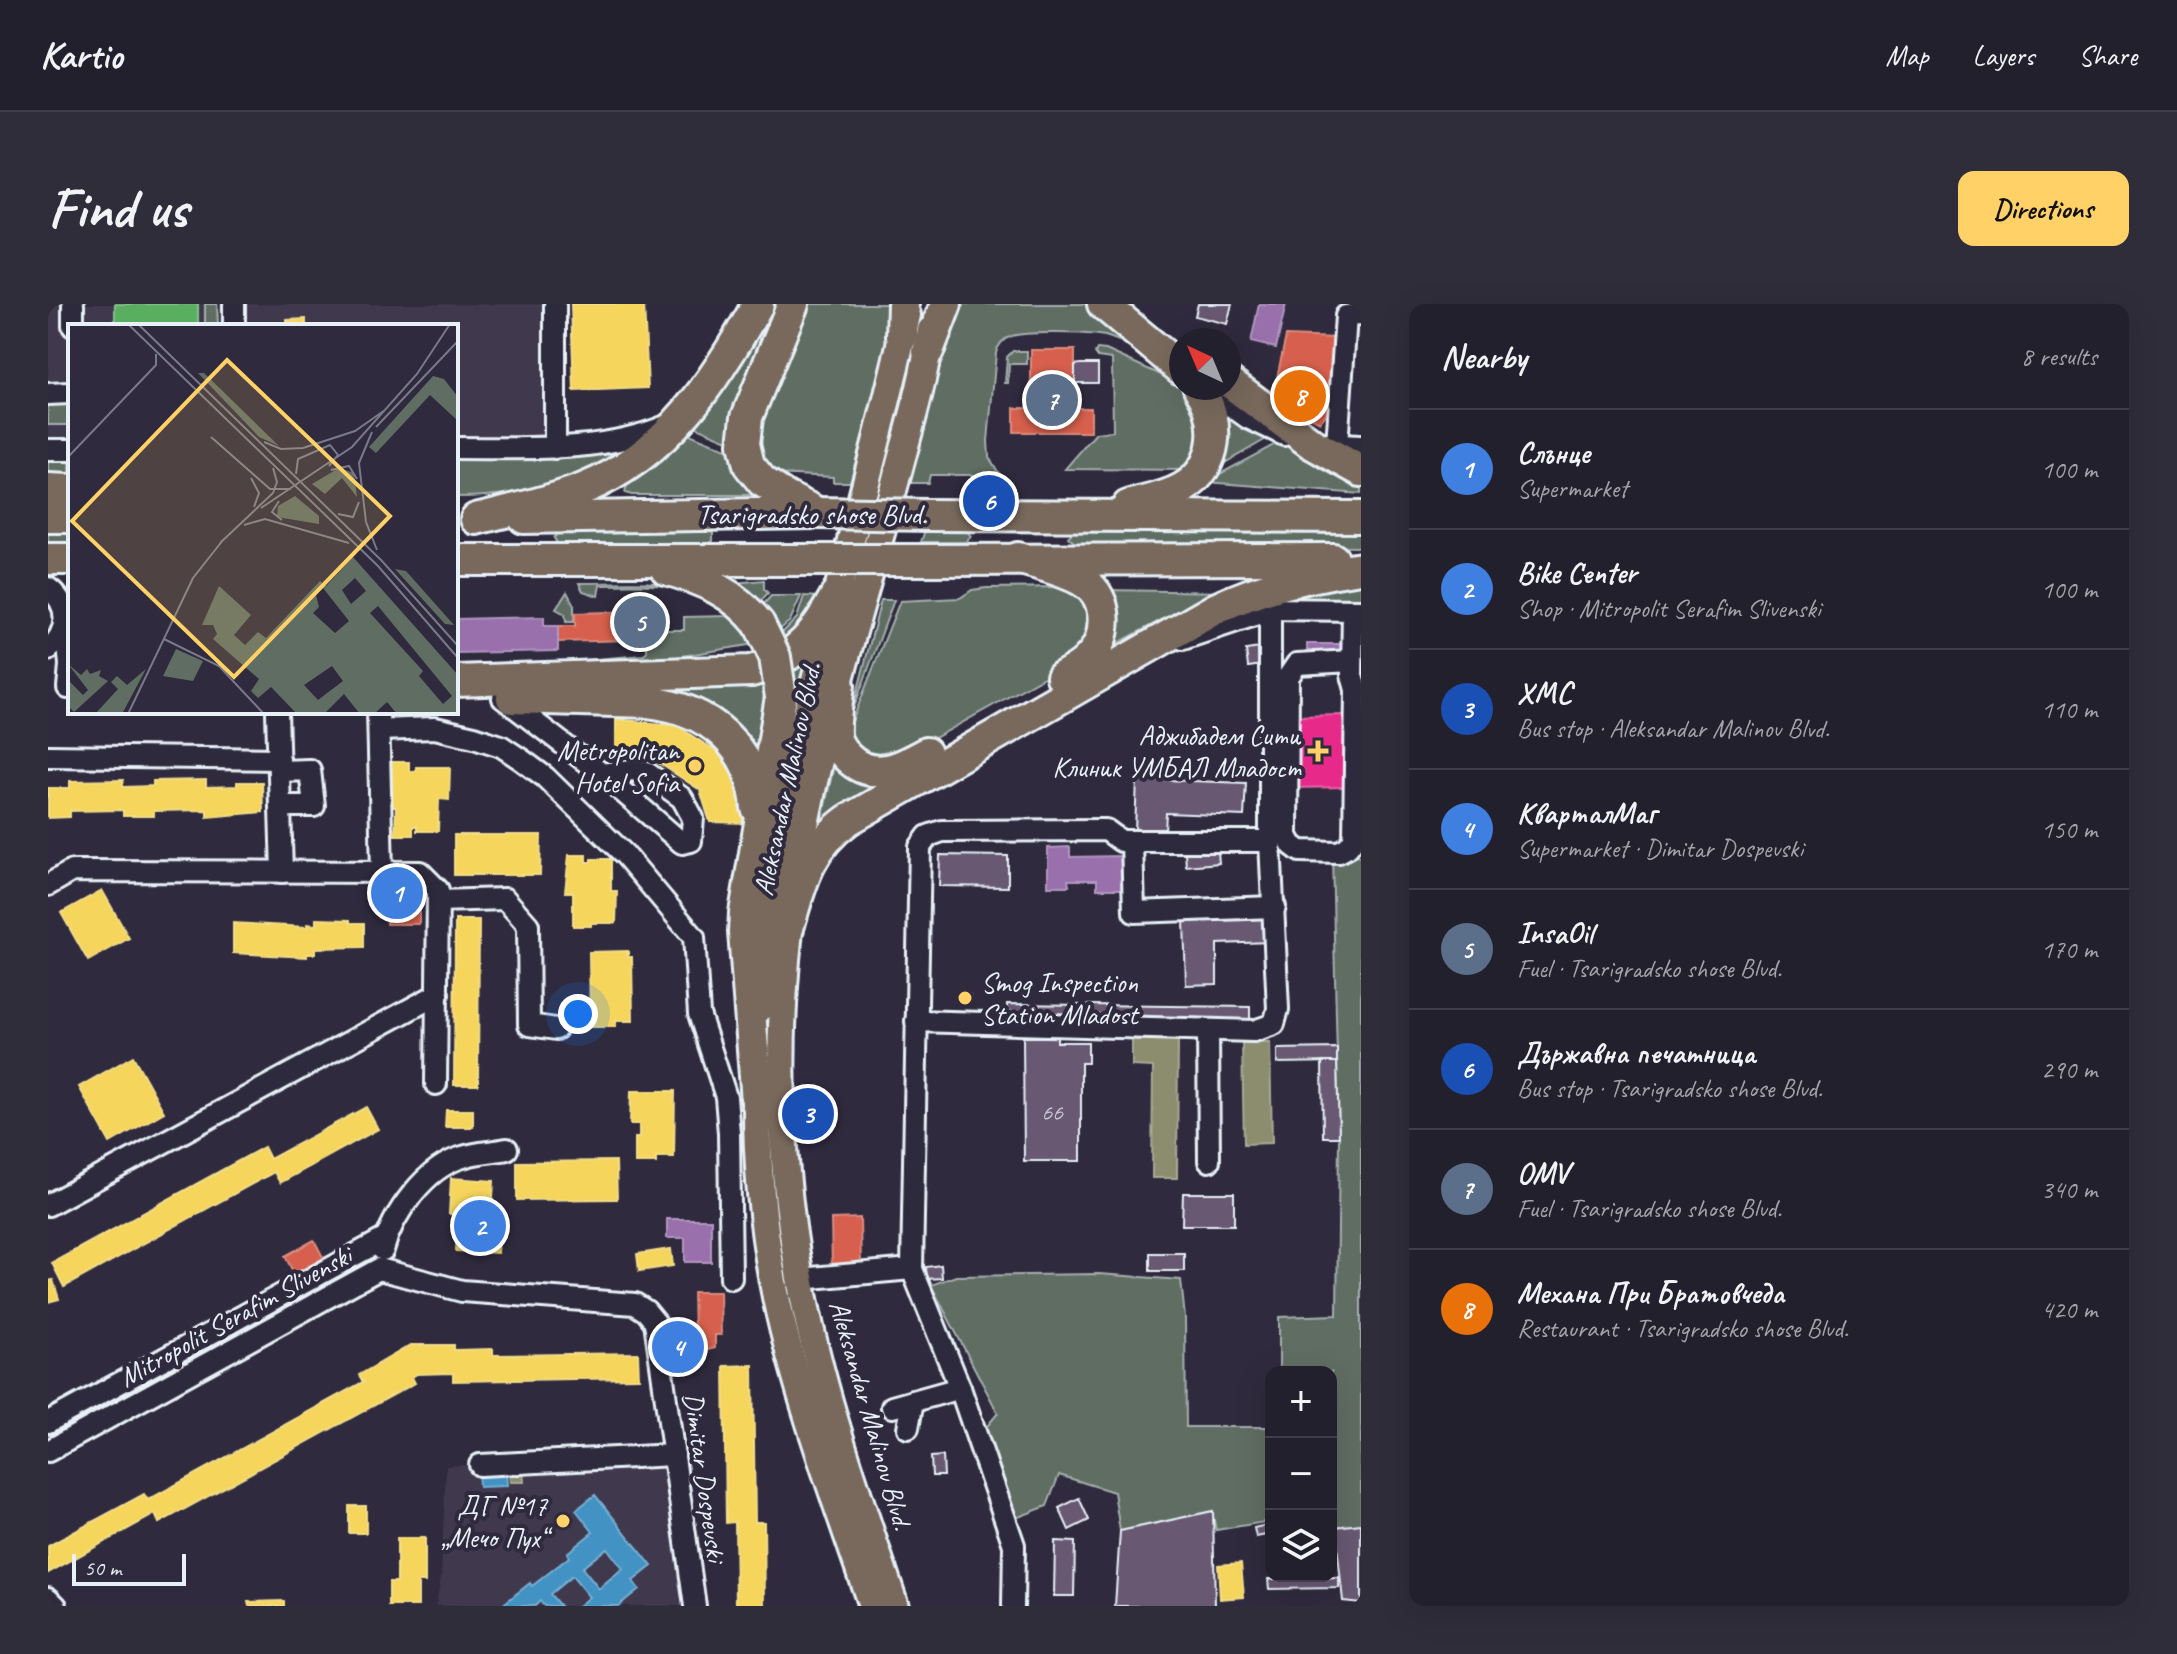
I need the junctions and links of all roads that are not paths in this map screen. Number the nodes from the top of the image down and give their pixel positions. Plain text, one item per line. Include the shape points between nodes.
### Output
1 (555, 304) edge
2 (758, 304) edge
3 (793, 304) edge
4 (903, 304) edge
5 (909, 304) edge
6 (935, 304) edge
7 (946, 304) edge
8 (1103, 304) edge
9 (1135, 304) edge
10 (1361, 315) edge
11 (1169, 332) edge
12 (915, 344) junction
13 (1169, 359) edge
14 (1241, 390) edge
15 (68, 393) edge
16 (48, 394) edge
17 (1205, 400) edge
18 (1223, 400) edge
19 (681, 420) junction
20 (1324, 444) junction
21 (1361, 446) edge
22 (458, 448) edge
23 (555, 448) junction
24 (1361, 471) edge
25 (48, 489) edge
26 (68, 490) edge
27 (818, 513) junction
28 (1091, 515) junction
29 (1361, 517) edge
30 (466, 519) edge
31 (1018, 558) junction
32 (633, 559) junction
33 (1361, 559) edge
34 (458, 560) edge
35 (1361, 568) edge
36 (48, 588) edge
37 (839, 590) junction
38 (1215, 609) junction
39 (1270, 610) junction
40 (1357, 610) edge
41 (66, 622) junction
42 (68, 644) edge
43 (48, 650) edge
44 (1120, 662) junction
45 (1352, 668) junction
46 (1068, 674) junction
47 (458, 681) edge
48 (839, 685) junction
49 (458, 698) edge
50 (503, 698) junction
51 (578, 699) junction
52 (1341, 713) dead end
53 (277, 714) edge
54 (378, 721) edge
55 (556, 741) junction
56 (48, 756) edge
57 (279, 765) junction
58 (602, 774) junction
59 (280, 806) junction
60 (759, 830) junction
61 (1132, 841) junction
62 (1270, 841) junction
63 (282, 872) junction
64 (382, 872) junction
65 (48, 885) edge
66 (438, 901) junction
67 (1275, 907) junction
68 (788, 928) junction
69 (438, 994) junction
70 (916, 1021) junction
71 (556, 1029) dead end
72 (1208, 1030) junction
73 (436, 1084) dead end
74 (757, 1102) junction
75 (507, 1149) dead end
76 (1209, 1161) dead end
77 (48, 1205) edge
78 (386, 1238) junction
79 (379, 1269) junction
80 (912, 1269) junction
81 (731, 1278) dead end
82 (800, 1279) junction
83 (646, 1311) joint
84 (960, 1388) junction
85 (913, 1401) junction
86 (892, 1407) dead end
87 (48, 1422) edge
88 (908, 1428) dead end
89 (48, 1451) edge
90 (674, 1455) junction
91 (480, 1465) dead end
92 (48, 1598) edge
93 (56, 1606) edge
94 (695, 1606) edge
95 (872, 1606) edge
96 (895, 1606) edge
97 (1013, 1606) edge

1 - 23 street
2 - 19 highway via 724,365
3 - 27 highway via 747,417 744,444 749,465 762,481
4 - 12 highway
5 - 12 main road
6 - 12 main road
7 - 12 highway
8 - 13 highway
9 - 11 highway
10 - 20 street via 1346,316
12 - 37 main road, Aleksandar Malinov Blvd.
12 - 48 main road, Aleksandar Malinov Blvd. via 882,531
14 - 20 highway
15 - 16 street
17 - 28 highway via 1214,431 1210,455 1198,475 1171,494
18 - 20 street via 1278,433
19 - 23 street via 621,441
19 - 30 highway via 636,459 586,488
20 - 21 street
20 - 24 highway
22 - 23 street
25 - 26 highway
27 - 28 highway, Tsarigradsko shose Blvd., bridge
27 - 30 highway, Tsarigradsko shose Blvd.
28 - 29 highway, Tsarigradsko shose Blvd.
31 - 32 highway, Tsarigradsko shose Blvd., bridge
31 - 33 highway, Tsarigradsko shose Blvd.
31 - 46 highway via 1086,583 1101,603 1099,644
32 - 34 highway, Tsarigradsko shose Blvd.
32 - 60 highway, bridge via 718,587 759,624 775,657 781,697
35 - 38 highway via 1269,587
36 - 41 street via 64,608
37 - 47 highway via 806,643 784,659 751,671
37 - 74 main road, Aleksandar Malinov Blvd. via 780,835 763,962
38 - 39 street
38 - 44 highway
38 - 46 street via 1166,624
39 - 40 street
39 - 44 street
39 - 62 street
40 - 45 street
41 - 42 street
41 - 43 street
44 - 68 highway via 835,829 814,854
45 - 45 street via 1297,664 1288,677 1287,836 1300,851 1339,852 1354,839
45 - 52 street
46 - 48 highway via 886,772 857,765 837,742
48 - 68 main road, Aleksandar Malinov Blvd. via 803,833
49 - 50 highway
50 - 51 highway
50 - 55 street
51 - 55 street via 554,718
51 - 60 highway via 666,704 710,723 747,765
53 - 57 street
54 - 64 street
54 - 81 street via 448,731 501,746 522,760 625,855 694,937 699,1014 726,1097
55 - 58 street
56 - 57 street
57 - 59 street
57 - 59 street via 310,770 314,806
58 - 58 street via 647,773 682,798 693,818 692,839 682,843
59 - 63 street
60 - 74 highway via 744,932
61 - 62 street
61 - 67 street via 1134,912
61 - 70 street via 1121,841 1106,830 942,831 928,836 919,854
62 - 67 street
63 - 64 street
63 - 65 street via 72,871
64 - 66 street via 420,872 438,890
66 - 69 street
66 - 71 street via 505,899 528,925 529,1025
67 - 72 street via 1274,1024 1254,1031
68 - 82 main road, Aleksandar Malinov Blvd. via 782,1102
69 - 73 street
69 - 77 street
70 - 72 street
70 - 80 street
72 - 76 street
74 - 95 main road, Aleksandar Malinov Blvd. via 763,1204 777,1300 806,1410
75 - 78 street via 444,1165 424,1182
78 - 79 street
78 - 87 street
79 - 83 street, Mitropolit Serafim Slivenski via 462,1291 635,1304
79 - 89 street, Mitropolit Serafim Slivenski
80 - 82 street
80 - 84 street
82 - 96 main road, Aleksandar Malinov Blvd. via 830,1405
83 - 90 street, Dimitar Dospevski via 655,1322
84 - 85 street
84 - 97 street via 1014,1545
85 - 86 street
85 - 88 street
90 - 91 street
90 - 94 street, Dimitar Dospevski
92 - 93 street

